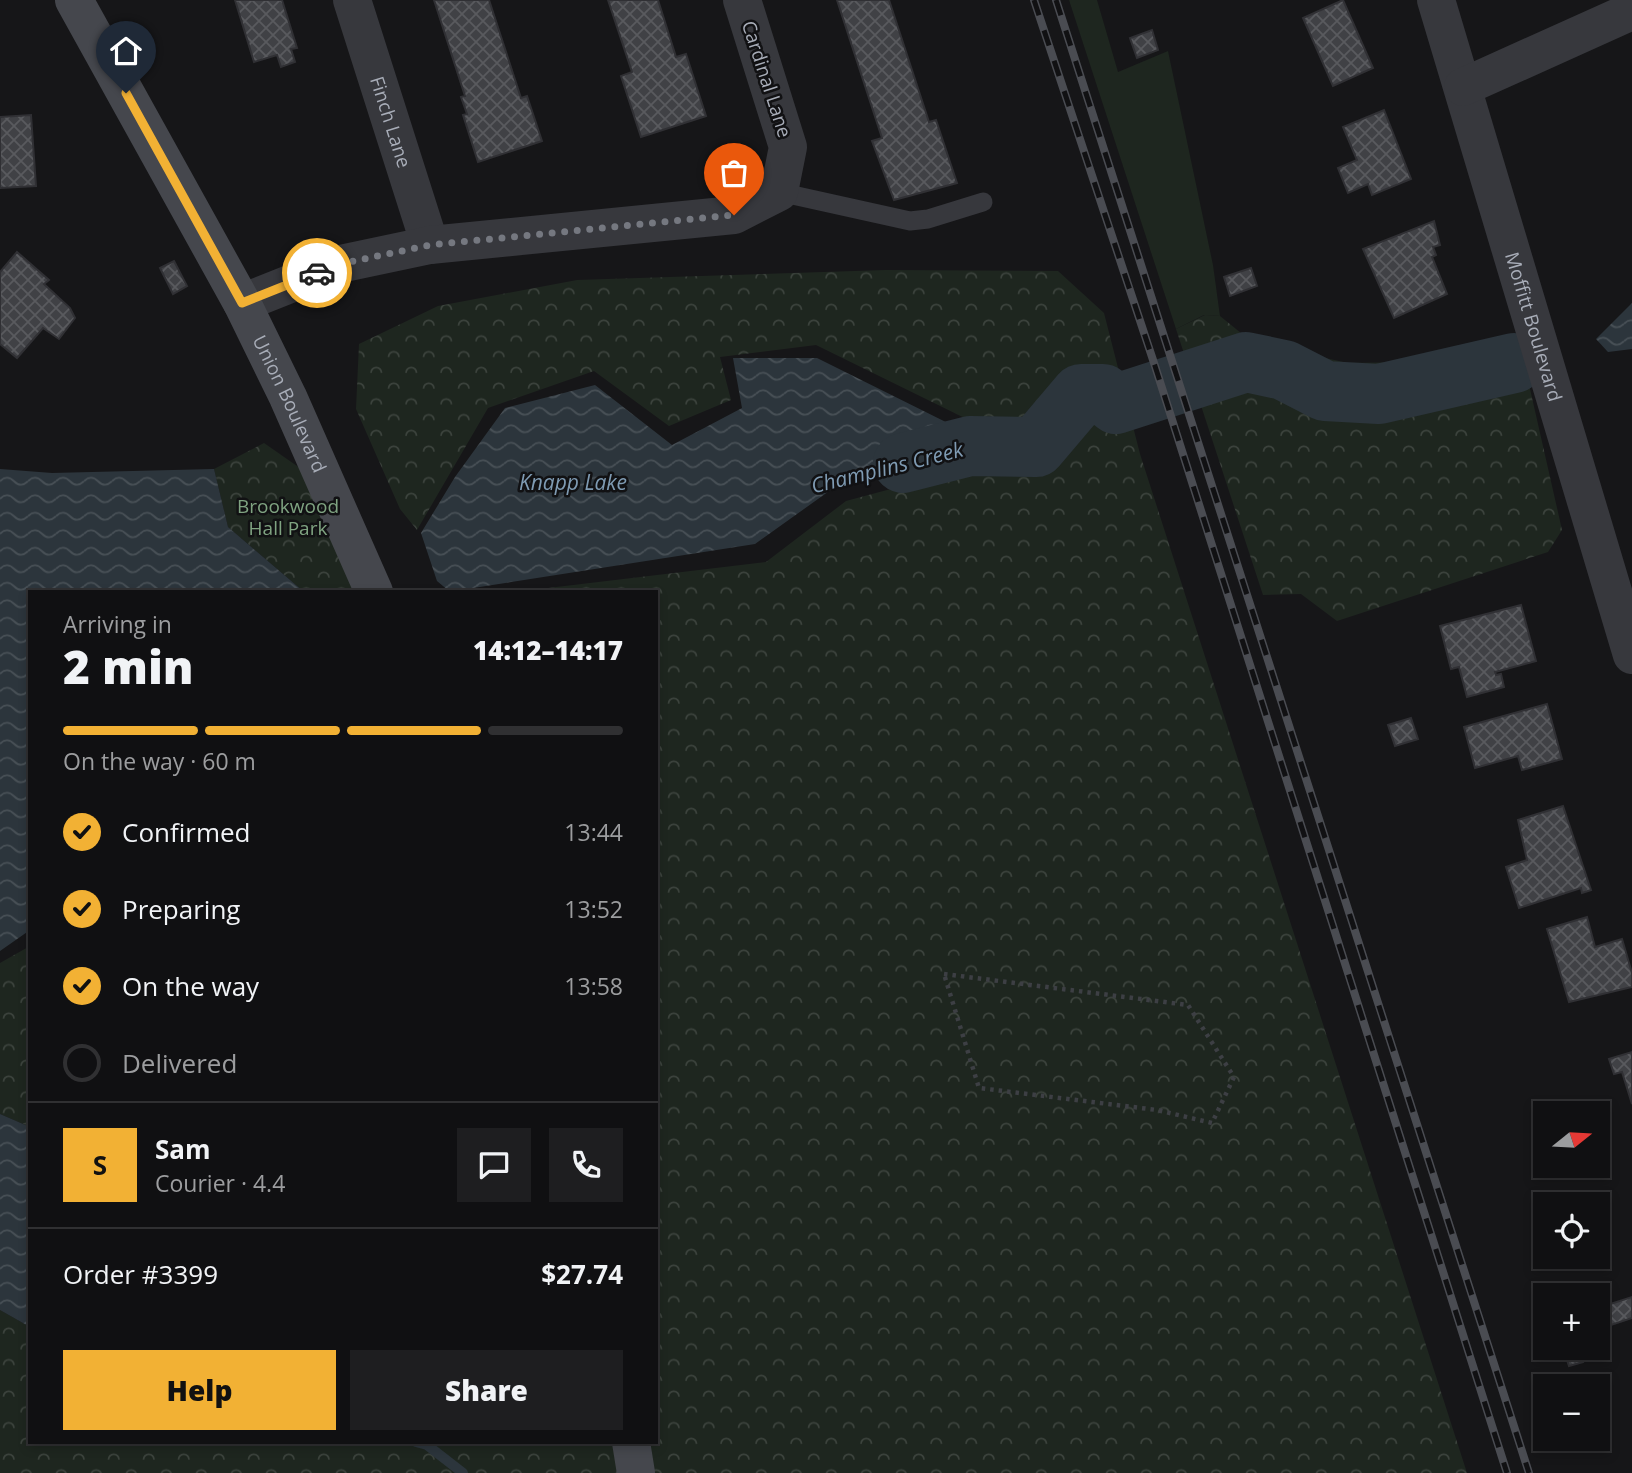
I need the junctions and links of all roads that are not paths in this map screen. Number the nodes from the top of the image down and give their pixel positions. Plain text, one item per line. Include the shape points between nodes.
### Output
1 (74, 0) edge
2 (352, 0) edge
3 (741, 0) edge
4 (1436, 0) edge
5 (1632, 11) edge
6 (1463, 87) junction
7 (779, 192) junction
8 (983, 202) dead end
9 (430, 245) junction
10 (242, 303) junction
11 (373, 590) edge
12 (1632, 655) edge
13 (631, 1444) edge
14 (636, 1473) edge

1 - 10 main road, Union Boulevard
2 - 9 street, Finch Lane
3 - 7 street, Cardinal Lane via 788,147
4 - 6 street, Moffitt Boulevard
5 - 6 street
6 - 12 street, Moffitt Boulevard
7 - 8 lane via 910,221
7 - 9 street via 734,215
9 - 10 street via 340,264
10 - 11 main road, Union Boulevard via 294,408
13 - 14 main road

